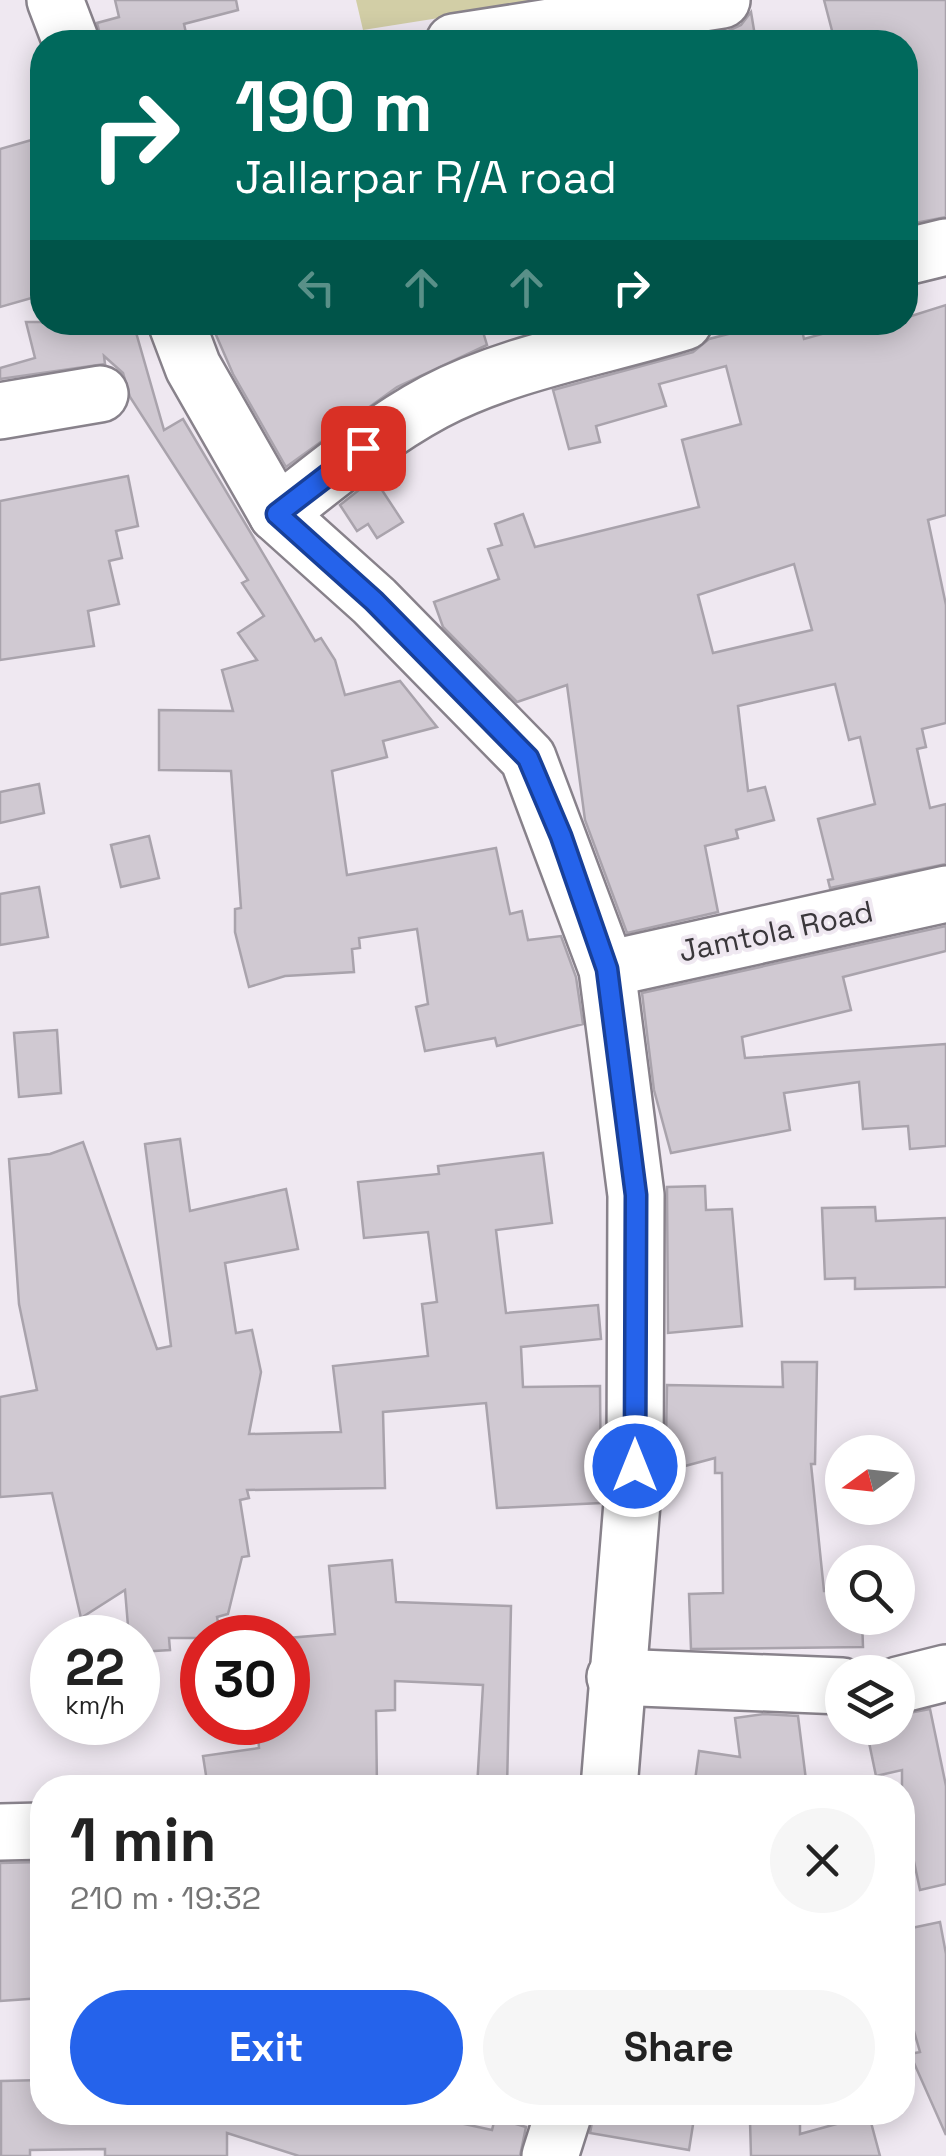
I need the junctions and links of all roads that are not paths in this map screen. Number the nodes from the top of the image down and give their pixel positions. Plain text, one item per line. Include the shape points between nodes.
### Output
1 (55, 0) edge
2 (722, 0) edge
3 (66, 30) edge
4 (531, 30) edge
5 (946, 247) edge
6 (918, 254) edge
7 (181, 335) edge
8 (639, 335) edge
9 (100, 394) dead end
10 (0, 411) edge
11 (277, 514) junction
12 (946, 894) edge
13 (607, 969) junction
14 (946, 1673) edge
15 (615, 1678) junction
16 (915, 1681) edge
17 (825, 1685) edge
18 (610, 1775) edge
19 (30, 1831) edge
20 (0, 1832) edge
21 (560, 2125) edge
22 (550, 2156) edge

1 - 3 street
2 - 4 street
5 - 6 street
7 - 11 street
8 - 11 street via 436,402
9 - 10 street
11 - 13 street via 374,601 528,758
12 - 13 street, Jamtola Road
13 - 15 street via 636,1195 635,1466
14 - 16 street
15 - 17 street
15 - 18 street
19 - 20 street
21 - 22 street

